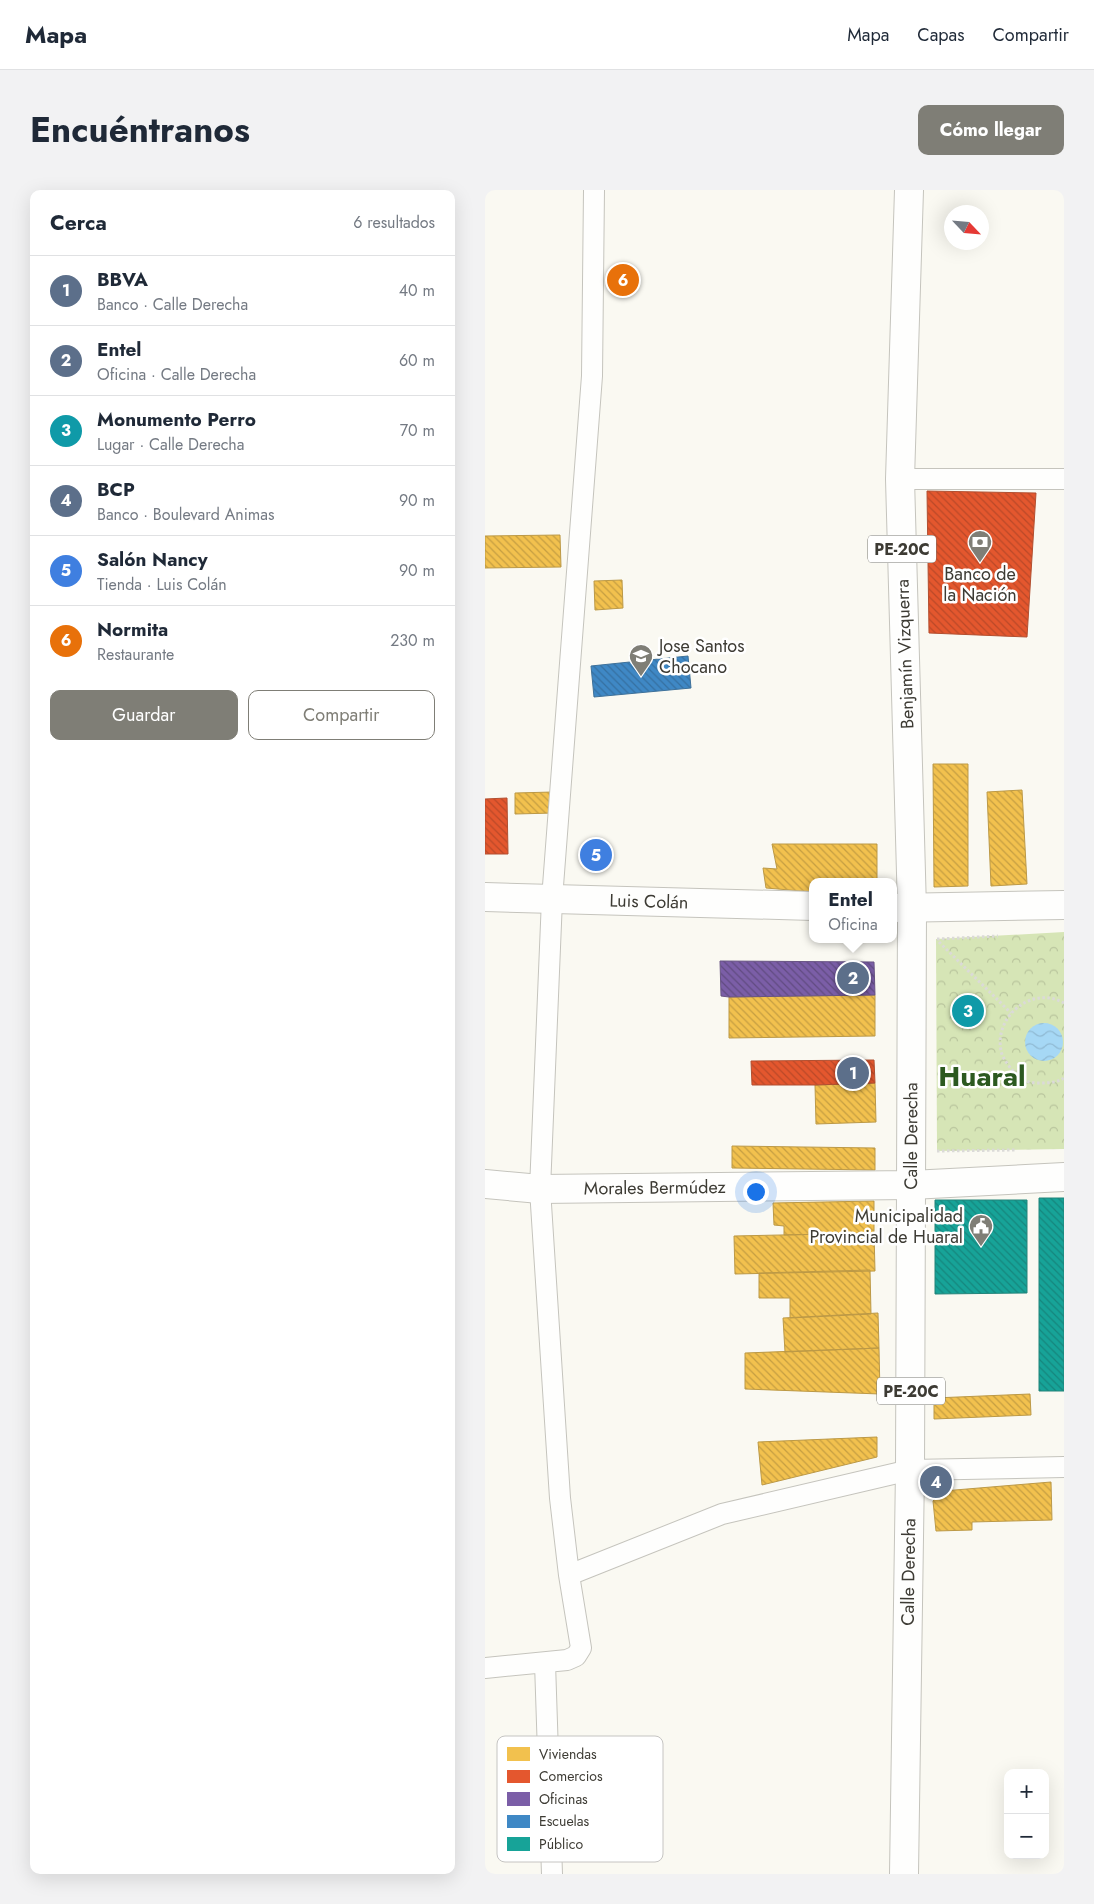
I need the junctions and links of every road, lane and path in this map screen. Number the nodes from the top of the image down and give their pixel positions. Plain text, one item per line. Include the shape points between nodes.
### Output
1 (594, 190) edge
2 (909, 190) edge
3 (900, 479) junction
4 (1064, 479) edge
5 (485, 897) edge
6 (552, 899) junction
7 (1064, 905) edge
8 (809, 906) edge
9 (903, 908) edge
10 (1005, 935) dead end
11 (936, 939) junction
12 (936, 948) dead end
13 (1064, 1004) edge
14 (1011, 1013) junction
15 (1064, 1078) edge
16 (937, 1142) dead end
17 (1025, 1150) dead end
18 (1064, 1177) edge
19 (485, 1184) edge
20 (911, 1184) junction
21 (540, 1189) junction
22 (1064, 1467) edge
23 (910, 1470) junction
24 (569, 1575) junction
25 (545, 1663) junction
26 (485, 1668) edge
27 (547, 1736) edge
28 (904, 1874) edge

1 - 6 street via 592,376
2 - 3 main road, Benjamín Vizquerra / PE-20C
3 - 4 street
3 - 9 main road, Benjamín Vizquerra / PE-20C
5 - 6 main road, Luis Colán
6 - 8 main road, Luis Colán
6 - 21 street
7 - 9 main road
9 - 20 main road, Calle Derecha / PE-20C
10 - 11 path
11 - 12 path
11 - 14 path
13 - 14 path via 1048,997 1034,998
14 - 15 path via 1001,1031 1001,1053 1017,1077 1031,1083
16 - 17 path via 937,1151
18 - 20 main road, Morales Bermúdez
19 - 21 main road, Morales Bermúdez
20 - 21 main road, Morales Bermúdez
20 - 23 main road, Calle Derecha / PE-20C
21 - 24 street via 560,1498
22 - 23 street
23 - 24 street via 722,1514
23 - 28 main road, Calle Derecha / PE-20C
24 - 25 street via 581,1648 567,1660
25 - 26 street
25 - 27 street

